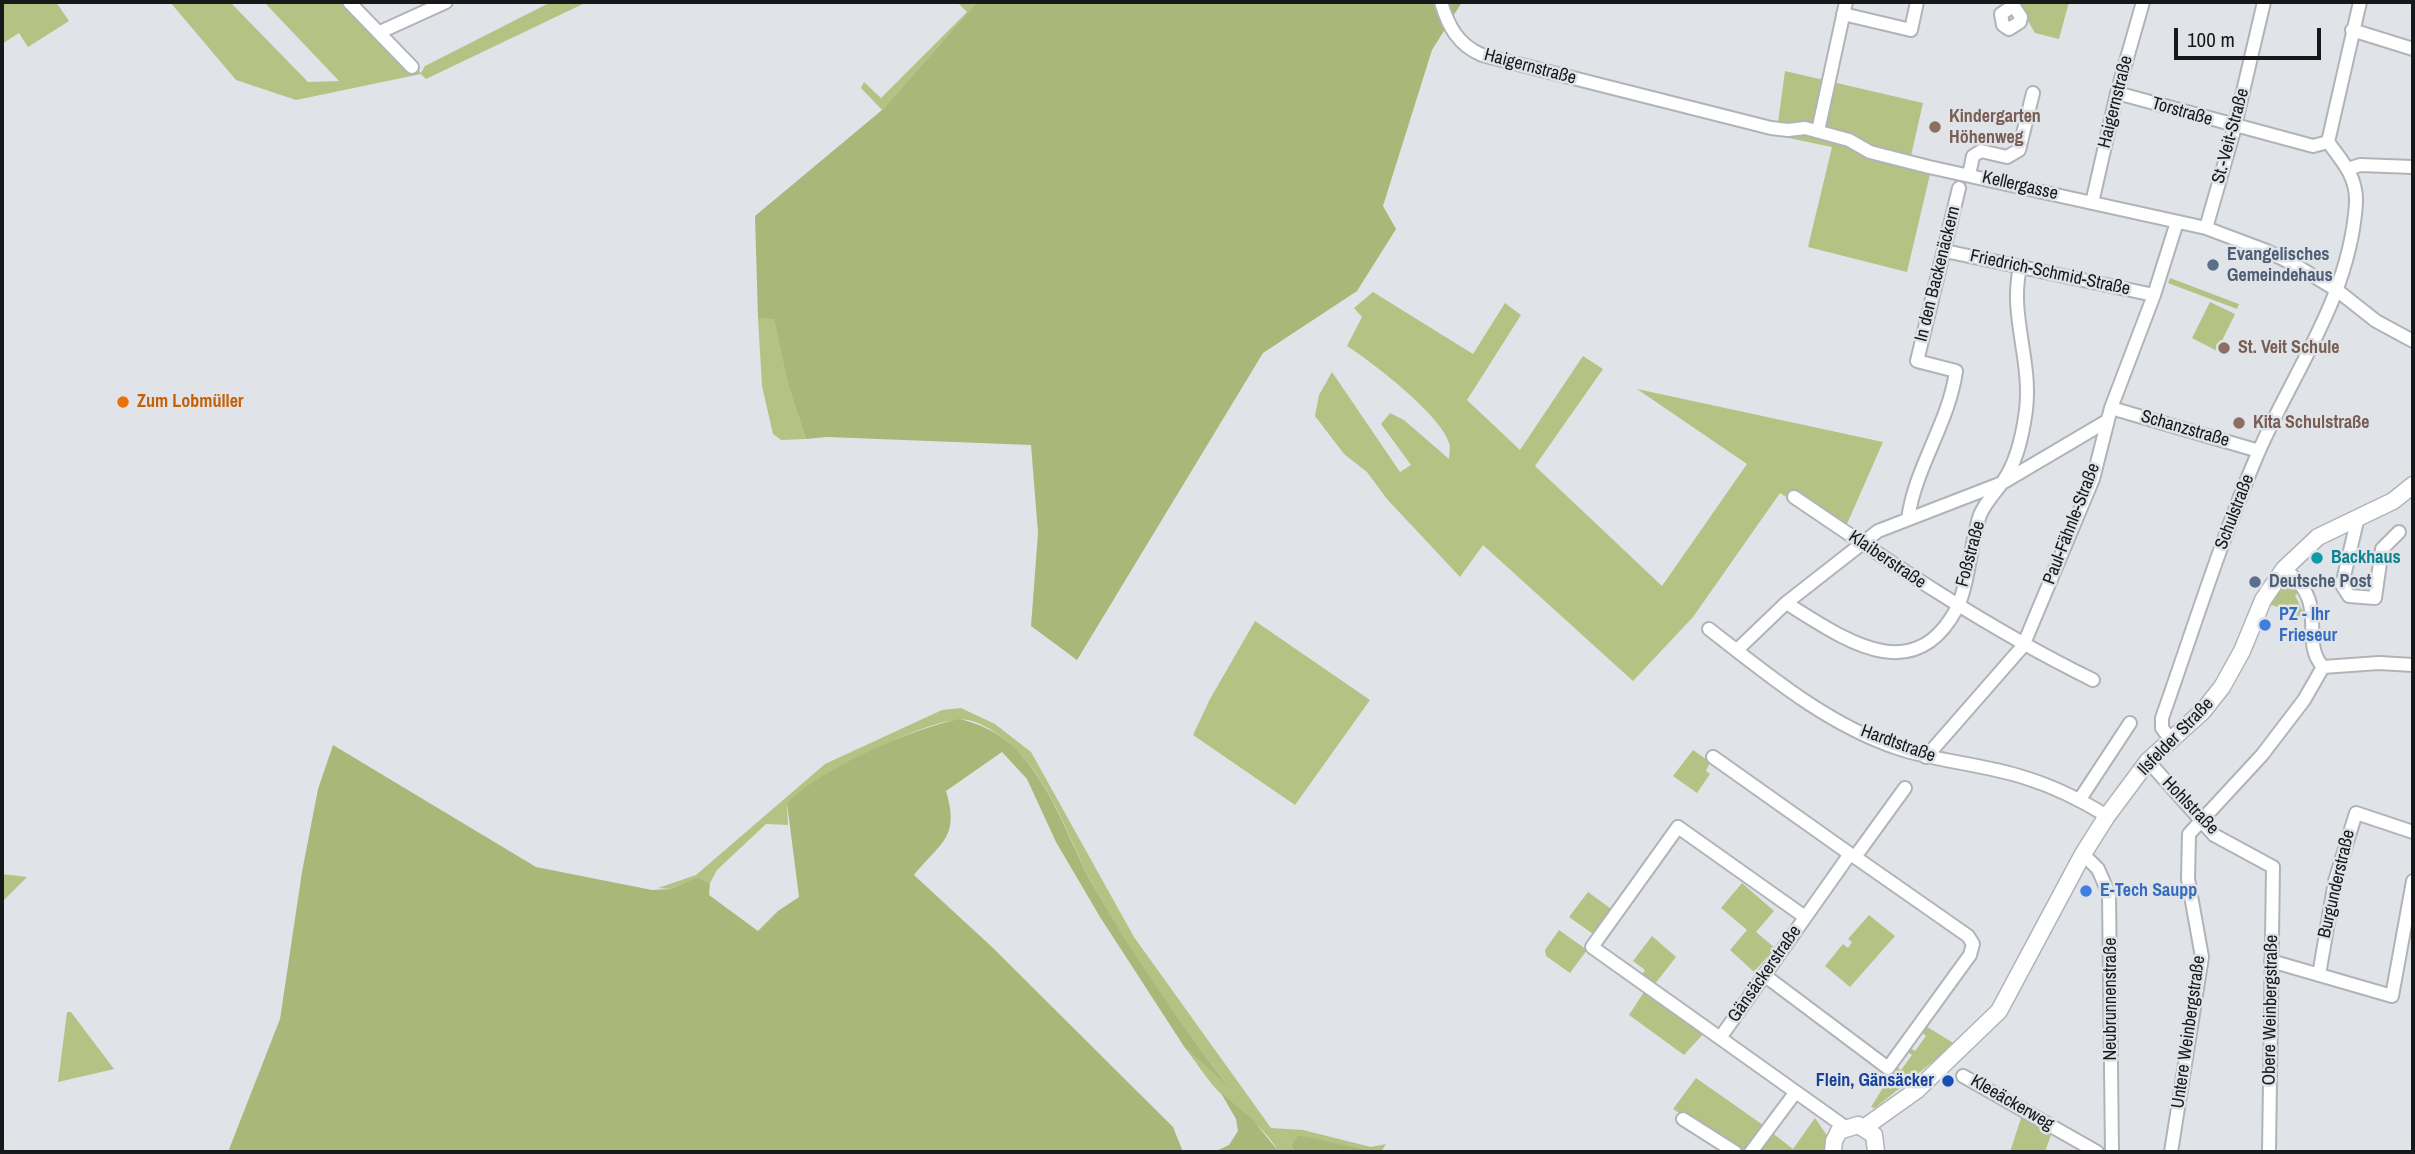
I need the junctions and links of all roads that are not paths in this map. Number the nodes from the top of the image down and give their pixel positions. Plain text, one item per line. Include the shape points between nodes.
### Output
1 (349, 2) edge
2 (446, 2) edge
3 (1441, 2) edge
4 (1917, 2) edge
5 (2143, 2) edge
6 (2264, 2) edge
7 (2360, 2) edge
8 (1845, 8) edge
9 (2352, 30) junction
10 (380, 32) junction
11 (2413, 49) edge
12 (412, 67) dead end
13 (1605, 88) joint
14 (2033, 93) dead end
15 (2117, 93) junction
16 (2233, 127) junction
17 (1818, 131) junction
18 (2328, 142) junction
19 (2413, 167) edge
20 (2348, 169) junction
21 (1969, 175) junction
22 (1959, 188) dead end
23 (2092, 203) junction
24 (2178, 222) junction
25 (2206, 228) junction
26 (1945, 251) junction
27 (2020, 268) junction
28 (2338, 291) junction
29 (2154, 295) junction
30 (2413, 341) edge
31 (2109, 414) junction
32 (2259, 451) junction
33 (2002, 482) junction
34 (2413, 485) edge
35 (1794, 498) dead end
36 (2358, 517) junction
37 (1908, 519) junction
38 (2399, 532) dead end
39 (1862, 543) junction
40 (2284, 569) junction
41 (1786, 603) junction
42 (1957, 607) junction
43 (1709, 629) dead end
44 (2023, 646) junction
45 (1737, 650) junction
46 (2413, 665) edge
47 (2323, 667) junction
48 (2093, 680) dead end
49 (2130, 723) dead end
50 (2171, 740) junction
51 (1713, 757) dead end
52 (1926, 757) junction
53 (2148, 761) junction
54 (1905, 788) dead end
55 (2080, 799) junction
56 (2108, 816) junction
57 (2200, 820) junction
58 (2413, 832) edge
59 (1853, 855) junction
60 (2083, 855) junction
61 (2273, 867) joint
62 (2413, 881) edge
63 (1805, 917) junction
64 (2271, 961) junction
65 (1764, 975) junction
66 (2319, 975) junction
67 (1720, 1038) junction
68 (1963, 1076) dead end
69 (1917, 1090) junction
70 (1795, 1093) junction
71 (1683, 1119) dead end
72 (1865, 1127) junction
73 (1838, 1139) edge
74 (1876, 1150) edge
75 (1735, 1152) edge
76 (1751, 1152) edge
77 (2097, 1152) edge
78 (2112, 1152) edge
79 (2171, 1152) edge
80 (2269, 1152) edge

1 - 10 street
2 - 10 street
3 - 13 street, Haigernstraße via 1465,48
4 - 8 street via 1911,30
5 - 15 street, Haigernstraße
6 - 16 street, St.-Veit-Straße
7 - 9 street
8 - 17 street
9 - 11 street
9 - 18 street
10 - 12 street
13 - 17 street, Kellergasse via 1771,128
14 - 21 street via 2018,150 2007,157 1981,151 1973,156
15 - 16 street, Torstraße
15 - 23 street, Haigernstraße
16 - 18 street, Torstraße via 2313,146
16 - 25 street, St.-Veit-Straße
17 - 21 street, Kellergasse via 1870,152
18 - 20 street
19 - 20 street via 2360,164
20 - 28 street, Schulstraße via 2356,202
21 - 23 street, Kellergasse
22 - 26 street, In den Backenäckern
23 - 24 street, Kellergasse
24 - 25 street, Kellergasse
24 - 29 street, Paul-Fähnle-Straße
25 - 28 street, Kellergasse via 2267,251
26 - 27 street, Friedrich-Schmid-Straße
26 - 37 street, In den Backenäckern via 1917,360 1956,371 1954,391 1912,492
27 - 29 street, Friedrich-Schmid-Straße
27 - 33 street, Foßstraße via 2015,306 2027,360 2026,410 2013,464
28 - 30 street, Kellergasse
28 - 32 street, Schulstraße
29 - 31 street, Paul-Fähnle-Straße
31 - 32 street, Schanzstraße
31 - 33 street
31 - 44 street, Paul-Fähnle-Straße via 2093,479
32 - 50 street, Schulstraße via 2162,718 2162,728
33 - 37 street
33 - 42 street, Foßstraße via 1980,515
34 - 36 main road, Ilsfelder Straße
35 - 39 street, Klaiberstraße
36 - 38 street via 2342,585 2349,596 2375,597 2382,549
36 - 40 main road, Ilsfelder Straße via 2318,537
37 - 39 street
39 - 41 street
39 - 42 street, Klaiberstraße
40 - 47 street via 2308,594 2317,660
40 - 50 main road, Ilsfelder Straße via 2263,600 2222,687
41 - 42 street, Foßstraße via 1889,654 1906,654 1921,647
41 - 45 street
42 - 44 street, Klaiberstraße
43 - 45 street, Hardtstraße
44 - 48 street, Klaiberstraße
44 - 52 street, Paul-Fähnle-Straße
45 - 52 street, Hardtstraße via 1795,694 1850,726
46 - 47 street
47 - 57 street, Untere Weinbergstraße via 2262,755
49 - 55 street
50 - 53 main road, Ilsfelder Straße
51 - 59 street
52 - 55 street, Hardtstraße via 2024,777
53 - 56 main road, Ilsfelder Straße
53 - 57 street, Hohlstraße
54 - 59 street, Gänsäckerstraße
55 - 56 street, Hardtstraße
56 - 60 main road, Ilsfelder Straße
57 - 61 street, Hohlstraße via 2214,835
57 - 79 street, Untere Weinbergstraße via 2189,834 2186,856 2202,957
58 - 66 street, Burgunderstraße via 2356,813 2335,881
59 - 63 street, Gänsäckerstraße
59 - 65 street via 1973,944 1970,955 1888,1068
60 - 69 main road, Ilsfelder Straße via 1999,1011
60 - 78 street, Neubrunnenstraße via 2098,869 2109,894
61 - 64 street, Obere Weinbergstraße
62 - 66 street via 2392,996
63 - 65 street, Gänsäckerstraße
63 - 67 street via 1678,827 1592,947
64 - 66 street
64 - 80 street, Obere Weinbergstraße
65 - 67 street, Gänsäckerstraße
67 - 70 street, Gänsäckerstraße
68 - 77 street, Kleeäckerweg
69 - 72 main road, Ilsfelder Straße
69 - 74 main road, Ilsfelder Straße
70 - 73 street, Gänsäckerstraße
70 - 76 street
71 - 75 street
72 - 73 main road
72 - 74 main road, Ilsfelder Straße

